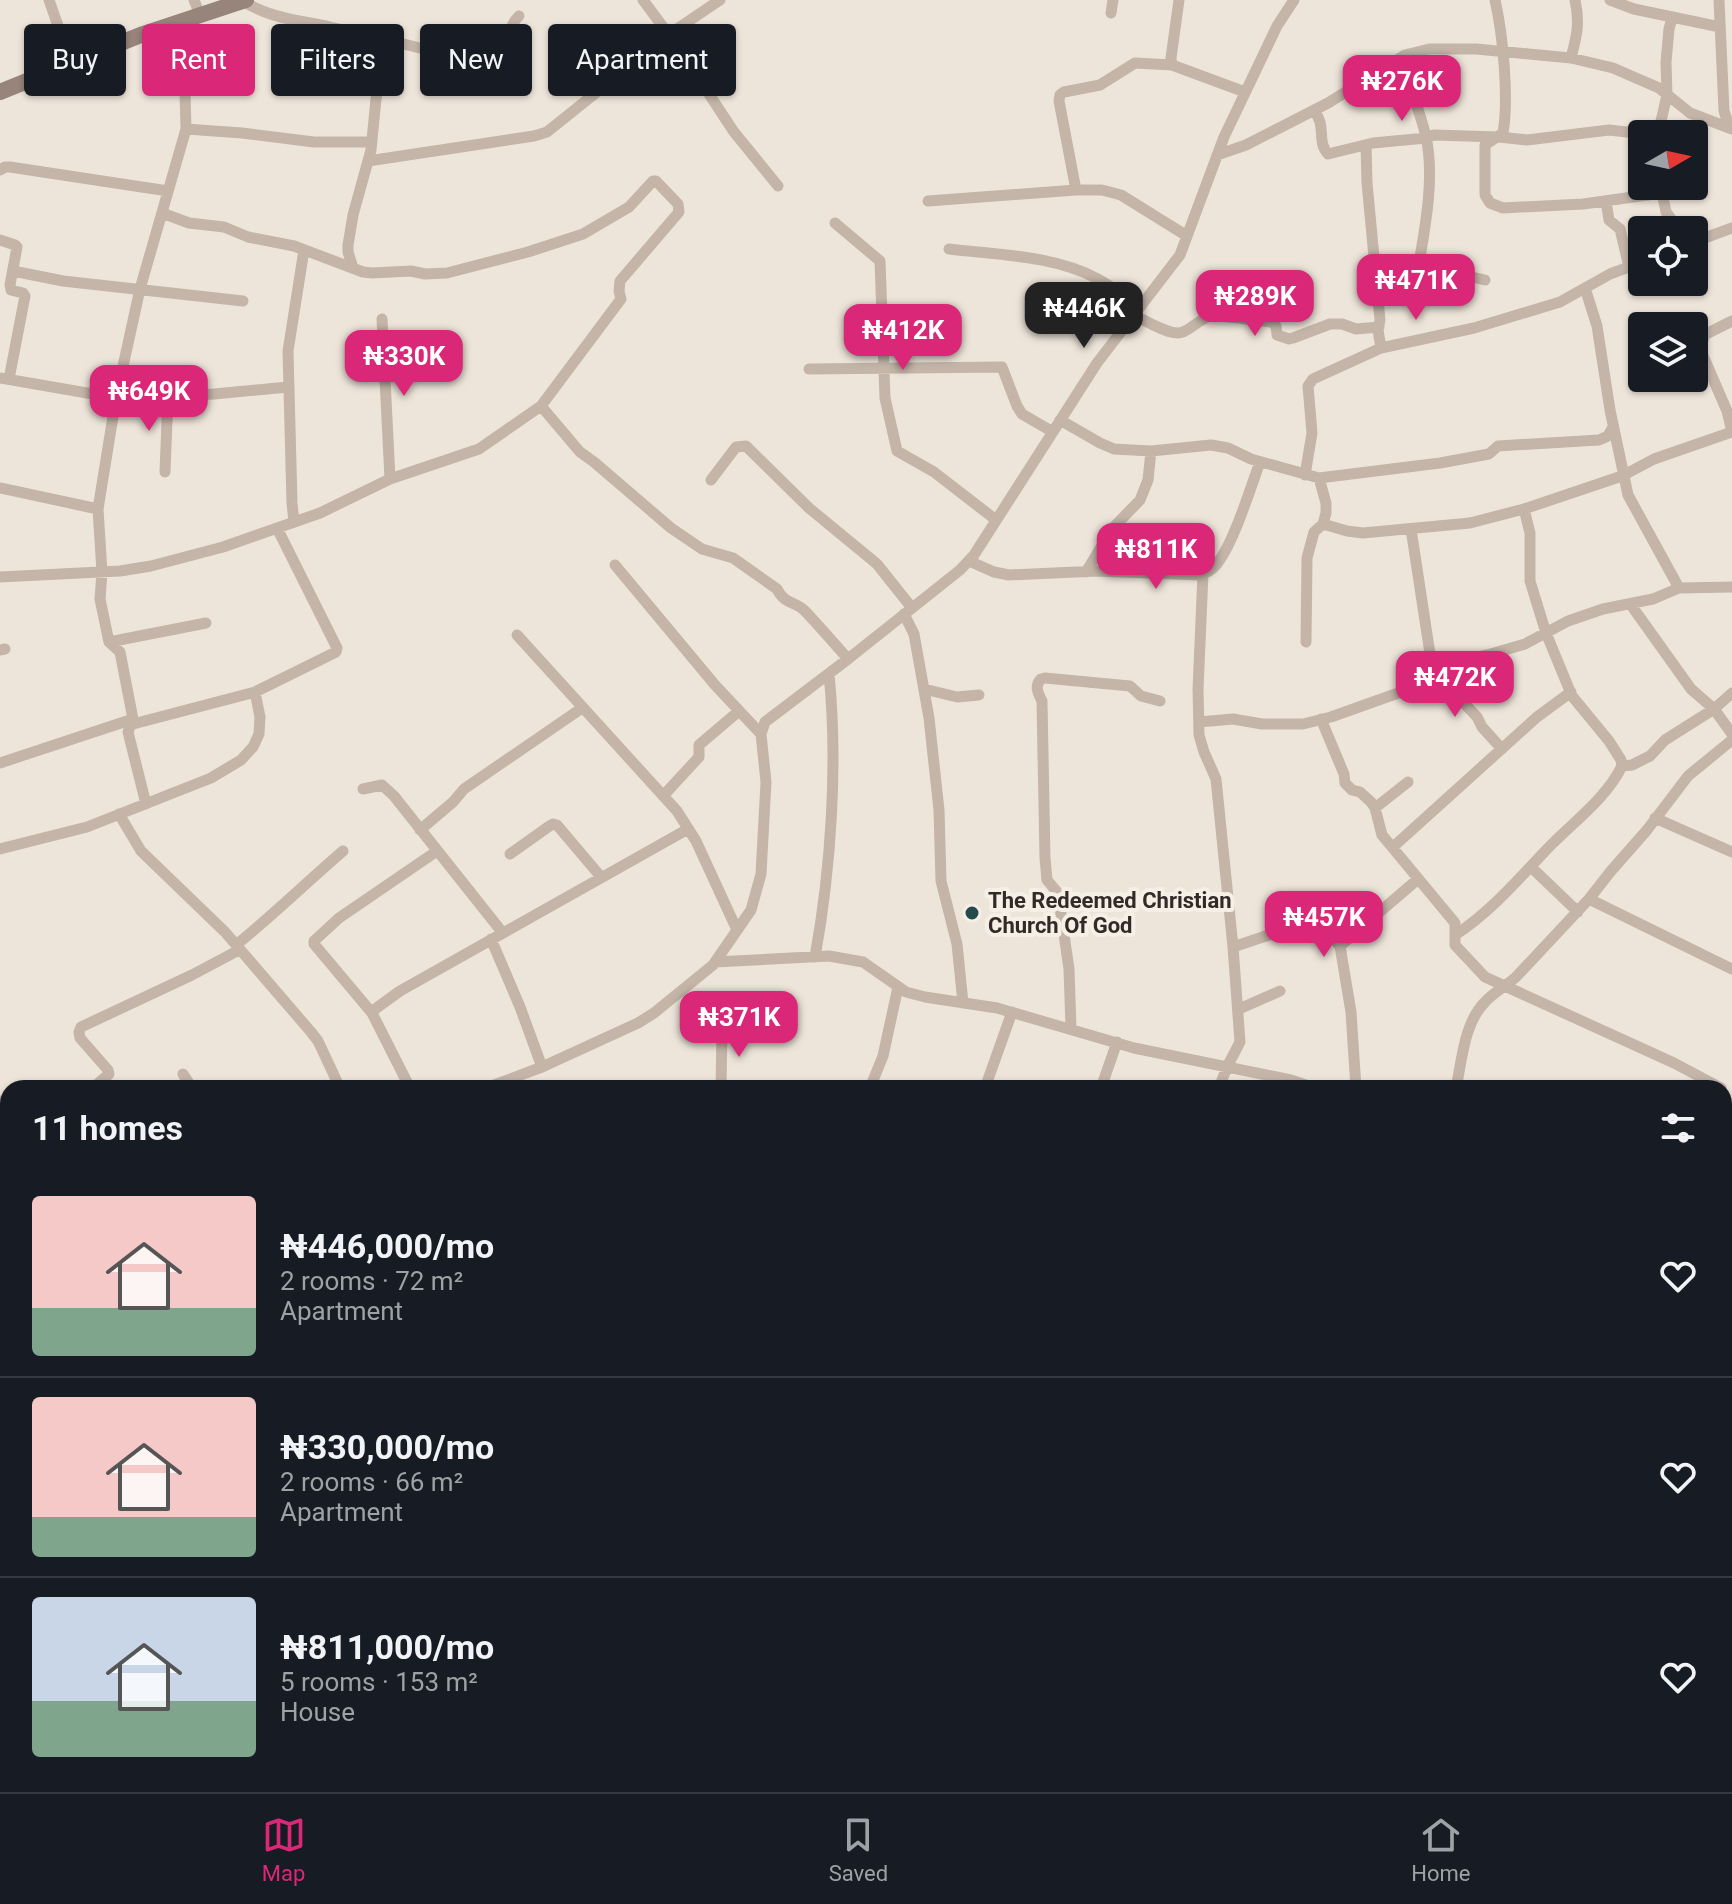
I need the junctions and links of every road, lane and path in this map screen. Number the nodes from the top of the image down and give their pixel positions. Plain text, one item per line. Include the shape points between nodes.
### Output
1 (49, 0) edge
2 (643, 0) edge
3 (720, 0) edge
4 (1179, 0) edge
5 (1294, 0) edge
6 (1495, 0) edge
7 (1575, 0) edge
8 (1610, 0) edge
9 (1719, 0) edge
10 (244, 1) edge
11 (192, 12) edge
12 (519, 16) dead end
13 (1672, 18) junction
14 (57, 24) edge
15 (316, 24) edge
16 (660, 24) edge
17 (684, 24) edge
18 (1720, 27) junction
19 (126, 41) edge
20 (1726, 42) edge
21 (404, 44) edge
22 (1502, 51) junction
23 (1571, 58) junction
24 (1395, 61) junction
25 (1172, 65) junction
26 (24, 78) edge
27 (3, 85) edge
28 (1245, 92) junction
29 (1667, 95) junction
30 (376, 96) edge
31 (592, 96) edge
32 (710, 96) edge
33 (1314, 110) junction
34 (1661, 120) edge
35 (1732, 128) edge
36 (186, 129) junction
37 (1628, 132) edge
38 (1499, 137) junction
39 (1426, 138) junction
40 (371, 142) junction
41 (1366, 145) junction
42 (1217, 155) junction
43 (368, 161) junction
44 (0, 170) edge
45 (778, 186) dead end
46 (1076, 190) junction
47 (168, 191) junction
48 (1628, 197) edge
49 (928, 201) dead end
50 (1606, 201) junction
51 (162, 213) junction
52 (835, 223) dead end
53 (1732, 228) edge
54 (1187, 236) junction
55 (1708, 237) edge
56 (0, 240) edge
57 (949, 249) dead end
58 (304, 250) junction
59 (1628, 263) edge
60 (1628, 267) edge
61 (353, 268) junction
62 (1418, 269) junction
63 (13, 271) junction
64 (1376, 278) junction
65 (1485, 280) dead end
66 (1585, 288) junction
67 (140, 289) junction
68 (243, 301) dead end
69 (1137, 311) junction
70 (382, 319) dead end
71 (1732, 321) edge
72 (1379, 327) junction
73 (1381, 348) junction
74 (885, 368) junction
75 (809, 369) dead end
76 (4, 378) edge
77 (288, 387) junction
78 (168, 396) junction
79 (116, 398) junction
80 (541, 406) junction
81 (1060, 420) junction
82 (1613, 427) junction
83 (1053, 432) junction
84 (1732, 432) edge
85 (1599, 440) junction
86 (1151, 451) junction
87 (1618, 454) junction
88 (1260, 462) junction
89 (165, 472) dead end
90 (1305, 475) junction
91 (1622, 476) junction
92 (1319, 478) junction
93 (390, 479) junction
94 (711, 480) dead end
95 (0, 488) edge
96 (98, 509) junction
97 (1524, 509) junction
98 (996, 520) junction
99 (294, 522) junction
100 (1323, 524) junction
101 (277, 528) junction
102 (1411, 529) junction
103 (969, 561) junction
104 (615, 565) dead end
105 (102, 572) junction
106 (1086, 572) junction
107 (1203, 574) junction
108 (0, 577) edge
109 (1732, 587) edge
110 (1679, 588) junction
111 (1631, 605) junction
112 (908, 611) junction
113 (206, 623) dead end
114 (1546, 633) junction
115 (517, 635) dead end
116 (109, 642) junction
117 (1306, 642) dead end
118 (848, 659) junction
119 (1434, 666) junction
120 (829, 674) junction
121 (924, 689) junction
122 (255, 692) junction
123 (1571, 692) junction
124 (1732, 693) edge
125 (979, 695) dead end
126 (1160, 701) dead end
127 (582, 708) junction
128 (1714, 709) junction
129 (739, 711) junction
130 (1321, 719) junction
131 (133, 721) junction
132 (1199, 722) junction
133 (761, 734) junction
134 (1732, 734) edge
135 (1732, 740) edge
136 (1502, 749) junction
137 (0, 763) edge
138 (1622, 766) junction
139 (1408, 782) dead end
140 (363, 789) dead end
141 (663, 796) junction
142 (146, 804) junction
143 (1375, 808) junction
144 (119, 814) junction
145 (1655, 818) junction
146 (688, 829) junction
147 (420, 830) junction
148 (1393, 847) junction
149 (0, 849) edge
150 (343, 851) dead end
151 (437, 851) junction
152 (1732, 852) edge
153 (510, 854) dead end
154 (1531, 867) junction
155 (601, 877) junction
156 (1418, 879) junction
157 (1589, 899) junction
158 (1578, 912) junction
159 (737, 930) junction
160 (502, 932) junction
161 (1455, 935) junction
162 (491, 939) junction
163 (1340, 946) junction
164 (238, 947) junction
165 (1233, 947) junction
166 (815, 957) junction
167 (715, 962) junction
168 (1732, 969) edge
169 (1485, 977) junction
170 (898, 987) junction
171 (1506, 987) junction
172 (1280, 991) dead end
173 (1488, 999) junction
174 (963, 1003) junction
175 (1239, 1009) junction
176 (371, 1012) junction
177 (1012, 1012) junction
178 (1071, 1028) junction
179 (722, 1029) dead end
180 (1117, 1042) junction
181 (542, 1067) junction
182 (1227, 1067) junction
183 (183, 1074) dead end
184 (102, 1080) edge
185 (187, 1080) edge
186 (336, 1080) edge
187 (406, 1080) edge
188 (507, 1080) edge
189 (721, 1080) edge
190 (873, 1080) edge
191 (988, 1080) edge
192 (1104, 1080) edge
193 (1222, 1080) edge
194 (1291, 1080) edge
195 (1355, 1080) edge
196 (1458, 1080) edge
197 (1705, 1080) edge

1 - 14 street
2 - 16 street
3 - 17 street
4 - 25 street
5 - 28 street
6 - 22 street
7 - 23 street via 1579,18
8 - 13 street
9 - 18 street
10 - 11 street
10 - 15 street via 265,13
11 - 19 street
11 - 36 street
12 - 21 street via 509,31 511,50 500,62 466,60
13 - 18 street
13 - 29 street
18 - 20 street
20 - 35 street via 1724,111
22 - 23 street
22 - 24 street via 1429,49
22 - 38 street via 1506,110
23 - 29 street via 1613,68
24 - 33 street
24 - 39 street via 1410,84
25 - 28 street
25 - 46 street via 1135,63 1100,85 1060,95
26 - 27 street
28 - 42 street
29 - 34 street
29 - 35 street via 1690,113
30 - 40 street
31 - 43 street via 547,132 534,136
32 - 45 street
33 - 41 street via 1326,152
33 - 42 street
36 - 40 street
36 - 47 street
37 - 38 street via 1527,140
38 - 39 street
38 - 50 street via 1485,145 1485,195 1490,203 1503,208
39 - 41 street
39 - 62 street via 1428,208
40 - 43 street
41 - 64 street
42 - 54 street
43 - 61 street via 348,245
44 - 47 street via 10,167
46 - 49 street
46 - 54 street via 1121,195
47 - 51 street
48 - 50 street
50 - 59 street
51 - 58 street
51 - 67 street
52 - 74 street via 880,261
53 - 55 street
54 - 69 street via 1180,255
56 - 63 street via 17,247
57 - 69 street via 1062,264 1098,278
58 - 61 street
58 - 77 street via 288,351
60 - 66 street
61 - 80 street via 447,273 528,252 583,234 629,207 656,181 679,212 620,281 621,299
62 - 64 street
62 - 65 street
63 - 67 street
63 - 76 street via 11,290 25,296
64 - 72 street
66 - 73 street via 1560,302 1474,328
66 - 82 street via 1597,326
67 - 68 street
67 - 79 street
69 - 72 street via 1175,334 1213,315 1271,322 1277,335 1289,339 1330,324
69 - 81 street
70 - 93 street
71 - 84 street via 1704,335 1701,351
72 - 73 street
73 - 90 street via 1308,386 1312,433
74 - 75 street
74 - 83 street via 1002,367 1022,414
74 - 98 street via 885,398 897,451
76 - 79 street
77 - 78 street
77 - 99 street
78 - 79 street
78 - 89 street
79 - 96 street
80 - 93 street via 479,449
80 - 118 street via 580,452 671,528 702,549 733,558 777,589 802,608
81 - 83 street
81 - 86 street via 1114,449
82 - 85 street
82 - 87 street
83 - 98 street
84 - 91 street
85 - 87 street
85 - 92 street via 1498,446 1489,454 1440,463
86 - 88 street via 1211,445
86 - 106 street via 1140,500 1112,529
87 - 91 street
88 - 90 street
88 - 107 street via 1230,541 1217,565
90 - 92 street
91 - 97 street
91 - 110 street
92 - 100 street via 1326,503
93 - 99 street
94 - 112 street via 736,447 746,446 877,564
95 - 96 street
96 - 105 street
97 - 102 street via 1470,523
97 - 114 street via 1530,581
98 - 103 street
99 - 101 street
100 - 102 street via 1363,533
100 - 117 street via 1314,532 1307,558
101 - 105 street via 166,562
101 - 122 street via 337,650
102 - 119 street
103 - 106 street via 1009,575
103 - 112 street
104 - 129 street
105 - 108 street
105 - 116 street via 100,599
106 - 107 street
107 - 132 street
109 - 110 street
110 - 111 street
111 - 114 street via 1603,609
111 - 128 street via 1691,689
112 - 118 street
112 - 121 street
113 - 116 street
114 - 119 street via 1525,644
114 - 123 street
115 - 127 street
116 - 131 street via 120,652
118 - 120 street
119 - 130 street via 1401,692
119 - 136 street
120 - 133 street via 765,722
120 - 166 street via 831,811
121 - 125 street via 957,697
121 - 174 street via 939,810 941,881 957,944
122 - 131 street
122 - 142 street via 259,734 241,760
123 - 136 street
123 - 138 street
124 - 128 street
126 - 178 street via 1141,696 1130,686 1045,678 1038,682 1047,880 1058,893
127 - 141 street
127 - 147 street via 464,789
128 - 134 street
128 - 138 street via 1665,740 1650,756
129 - 133 street
129 - 141 street via 699,745 699,757
130 - 132 street via 1303,724
130 - 143 street via 1345,783
131 - 137 street
131 - 142 street via 128,732
132 - 165 street via 1216,779
133 - 159 street via 766,782 761,874 751,910
135 - 145 street via 1688,776
136 - 148 street
138 - 154 street via 1599,798
139 - 143 street
140 - 147 street via 382,785
141 - 146 street
142 - 144 street
143 - 148 street via 1380,829
144 - 149 street
144 - 164 street via 141,851
145 - 152 street
145 - 157 street
146 - 155 street
146 - 159 street
147 - 151 street
148 - 156 street
150 - 164 street
151 - 160 street
151 - 176 street via 314,941
153 - 155 street via 557,825
154 - 158 street
154 - 161 street
155 - 160 street
156 - 161 street via 1455,923
156 - 163 street
157 - 158 street
157 - 168 street
158 - 171 street
159 - 167 street
160 - 162 street
161 - 169 street via 1455,945
162 - 176 street
162 - 181 street
163 - 165 street via 1313,920
163 - 195 street
164 - 184 street via 192,975 81,1027 80,1038 108,1070
164 - 186 street via 318,1041
165 - 175 street
166 - 167 street
166 - 170 street via 863,962
167 - 181 street via 638,1023
169 - 171 street
169 - 173 street
170 - 174 street
170 - 190 street
171 - 173 street
171 - 197 street
172 - 175 street
173 - 196 street via 1469,1028
174 - 177 street
175 - 182 street via 1240,1042
176 - 187 street
177 - 178 street
177 - 191 street
178 - 180 street
179 - 189 street
180 - 182 street
180 - 192 street
181 - 188 street
182 - 193 street
182 - 194 street
183 - 185 street

